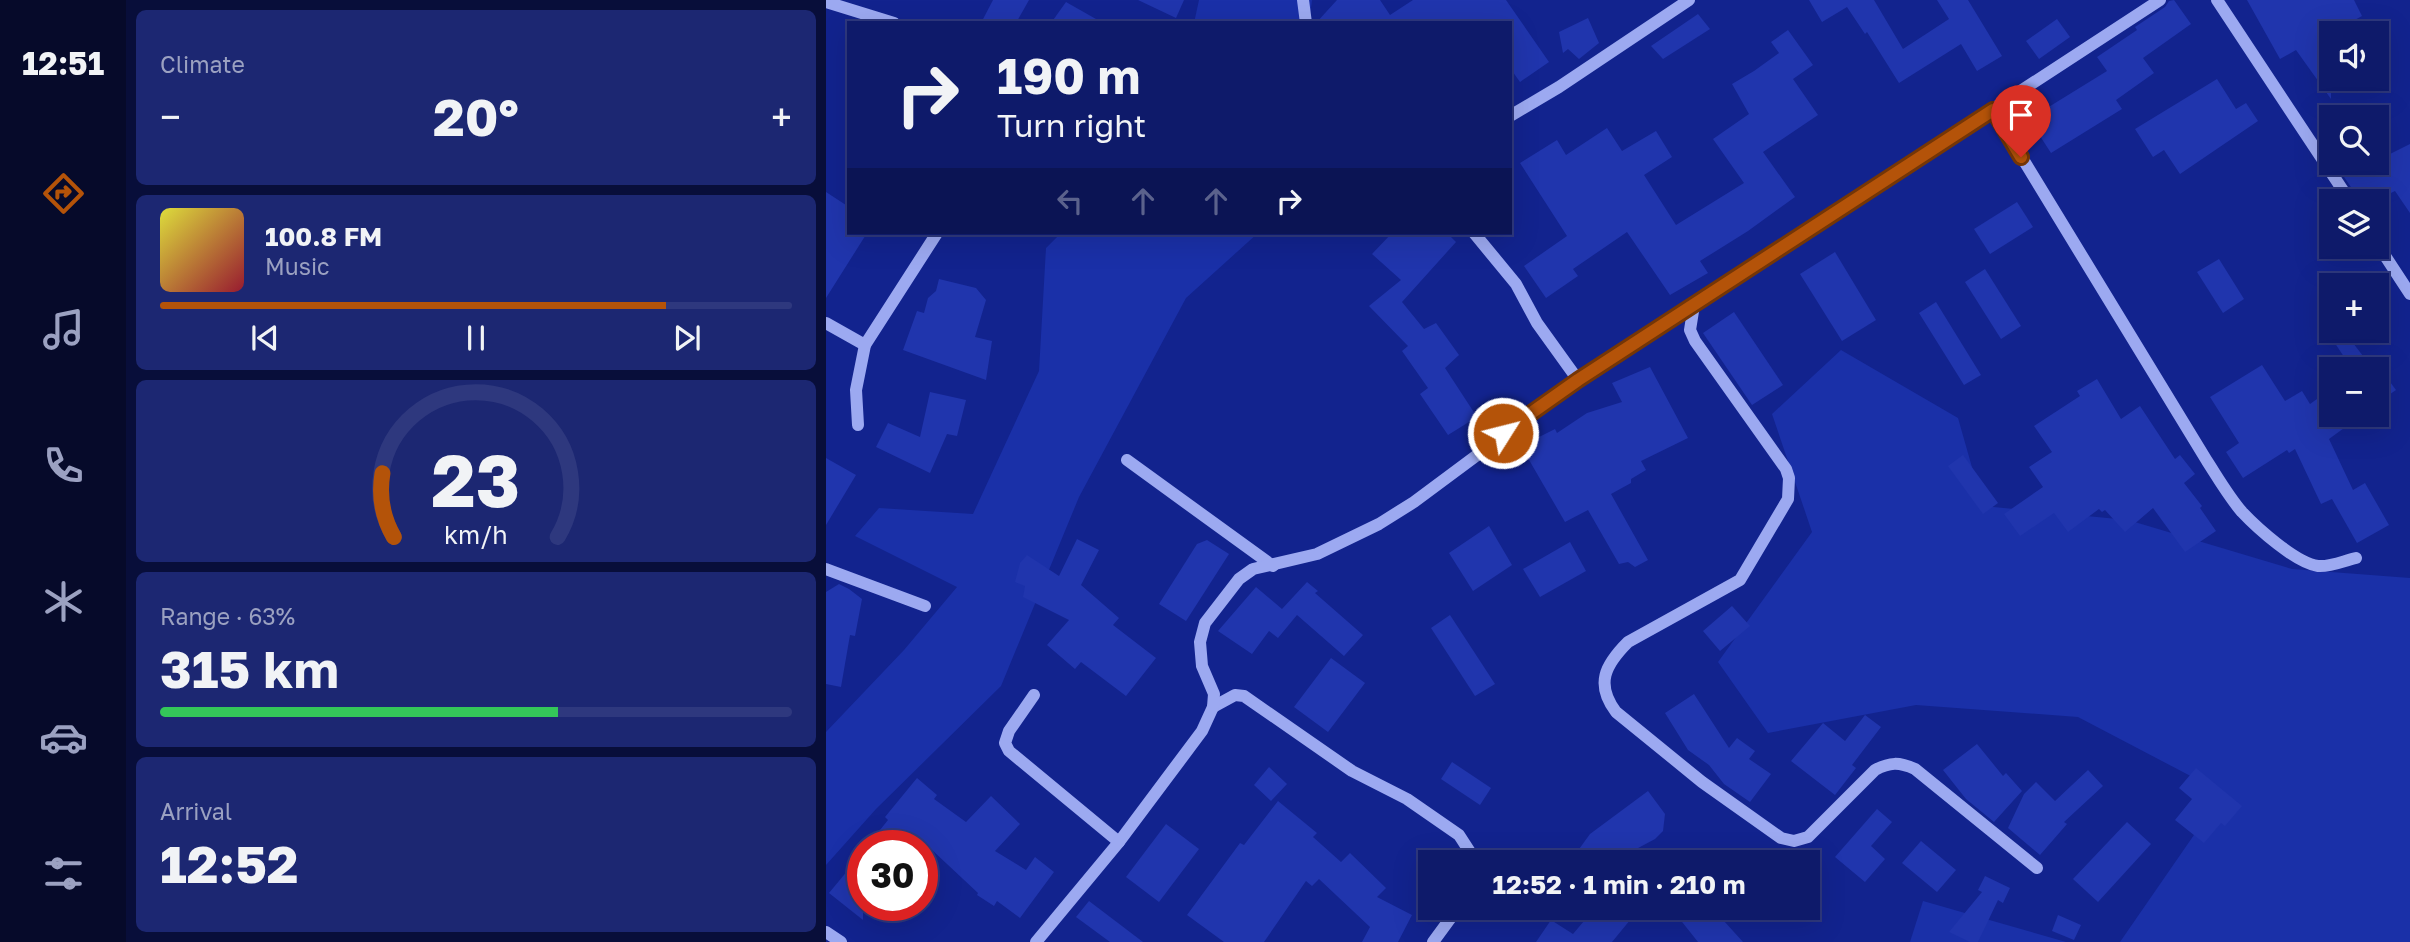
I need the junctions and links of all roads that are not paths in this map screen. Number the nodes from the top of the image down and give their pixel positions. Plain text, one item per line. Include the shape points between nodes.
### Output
1 (1303, 0) edge
2 (1689, 0) edge
3 (2160, 0) edge
4 (2217, 0) edge
5 (826, 2) edge
6 (888, 21) edge
7 (1306, 21) edge
8 (1993, 110) junction
9 (1512, 115) edge
10 (2342, 189) edge
11 (936, 235) edge
12 (1476, 235) edge
13 (2387, 259) edge
14 (2410, 294) edge
15 (1694, 305) junction
16 (826, 323) edge
17 (864, 345) junction
18 (1578, 380) junction
19 (858, 425) dead end
20 (1127, 460) dead end
21 (2356, 558) dead end
22 (1273, 565) junction
23 (826, 569) edge
24 (925, 606) dead end
25 (1034, 695) dead end
26 (1213, 707) junction
27 (1119, 842) junction
28 (1469, 850) edge
29 (2037, 868) dead end
30 (1449, 920) edge
31 (826, 932) edge
32 (841, 942) edge
33 (1036, 942) edge
34 (1433, 942) edge

1 - 7 street
2 - 9 street
3 - 8 street
4 - 10 street
5 - 6 street
8 - 15 street
8 - 21 street via 2243,513 2307,563 2332,565
11 - 17 street
12 - 18 street via 1516,284 1537,323
13 - 14 street
15 - 18 street
15 - 29 street via 1690,330 1695,341 1786,469 1788,499 1740,580 1628,642 1616,654 1605,675 1607,700 1702,782 1781,838 1808,837 1875,770 1900,762
16 - 17 street
17 - 19 street via 856,390
18 - 22 street via 1380,524 1317,554
20 - 22 street
22 - 26 street via 1253,569 1239,579 1206,623 1200,642 1202,666 1214,694
23 - 24 street
25 - 27 street via 1009,731 1005,743 1009,751
26 - 27 street via 1202,731
26 - 28 street via 1235,695 1244,696 1352,771 1407,799 1459,835
27 - 33 street
30 - 34 street
31 - 32 street

